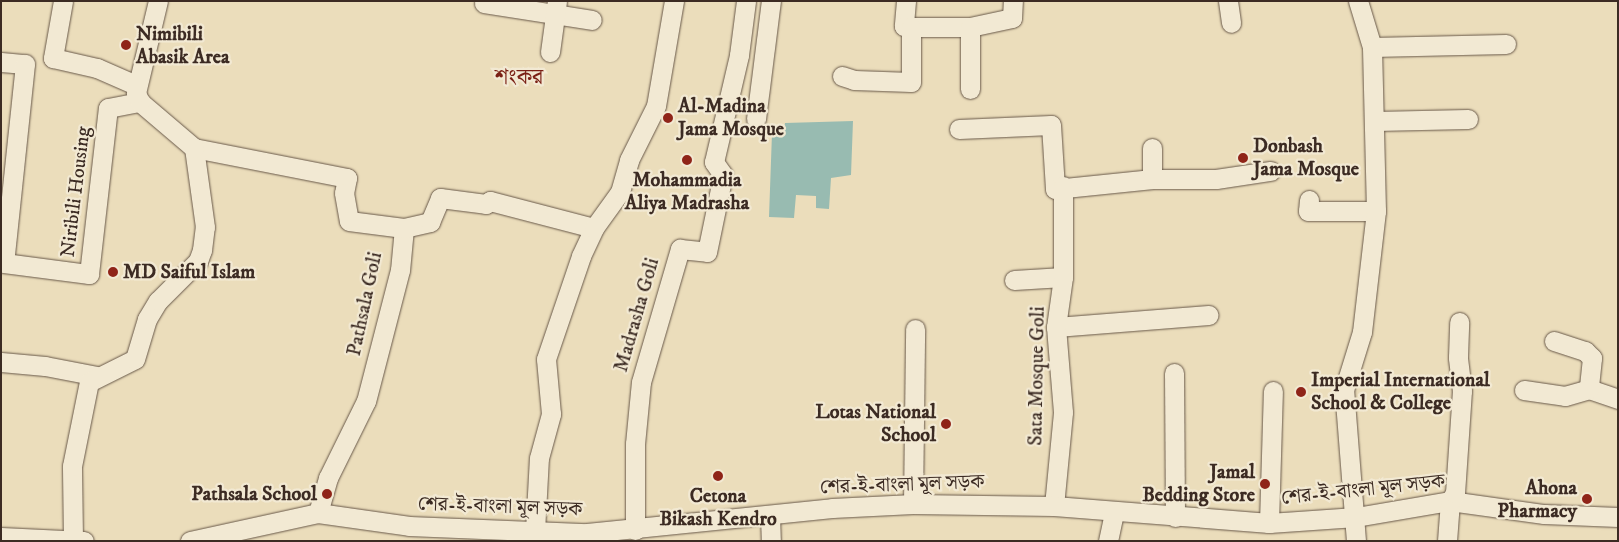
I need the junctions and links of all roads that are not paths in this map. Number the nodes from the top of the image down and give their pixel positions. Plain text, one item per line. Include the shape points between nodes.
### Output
1 (63, 1) edge
2 (158, 1) edge
3 (674, 1) edge
4 (746, 1) edge
5 (771, 1) edge
6 (906, 1) edge
7 (1013, 1) edge
8 (1228, 1) edge
9 (1358, 1) edge
10 (484, 4) dead end
11 (556, 8) edge
12 (592, 20) dead end
13 (1230, 23) dead end
14 (910, 27) junction
15 (970, 27) junction
16 (1506, 44) dead end
17 (1372, 47) junction
18 (550, 52) dead end
19 (1, 62) edge
20 (842, 76) dead end
21 (970, 89) dead end
22 (138, 94) junction
23 (756, 119) dead end
24 (1468, 119) dead end
25 (1375, 121) junction
26 (959, 129) dead end
27 (194, 148) junction
28 (1152, 148) dead end
29 (1270, 171) dead end
30 (1152, 180) junction
31 (1063, 186) junction
32 (1309, 200) dead end
33 (1376, 211) junction
34 (404, 228) junction
35 (594, 228) junction
36 (1063, 277) junction
37 (1014, 280) dead end
38 (1209, 315) dead end
39 (1459, 322) dead end
40 (1056, 327) junction
41 (915, 329) dead end
42 (1554, 341) dead end
43 (1, 362) edge
44 (1174, 373) dead end
45 (96, 376) junction
46 (1589, 389) junction
47 (1524, 390) dead end
48 (1273, 391) dead end
49 (1618, 399) edge
50 (1450, 501) junction
51 (913, 504) junction
52 (1054, 506) junction
53 (318, 513) junction
54 (1114, 513) junction
55 (770, 516) junction
56 (1175, 517) junction
57 (1618, 517) edge
58 (1356, 518) junction
59 (1269, 523) junction
60 (635, 530) junction
61 (535, 531) junction
62 (503, 535) edge
63 (1, 537) edge
64 (78, 540) edge
65 (190, 541) edge
66 (771, 541) edge
67 (1108, 541) edge
68 (1356, 541) edge
69 (1447, 541) edge

1 - 22 street via 53,58 97,68
2 - 22 street
3 - 35 street via 656,106 629,160 620,192
4 - 60 street, Madrasha Goli via 739,55 714,162 723,175 707,252 680,249 641,382 635,444
5 - 23 street
6 - 14 street via 904,26
7 - 15 street via 1012,18
8 - 13 street
9 - 17 street
10 - 11 street
11 - 12 street
11 - 18 street
14 - 15 street
14 - 20 street via 911,82 854,80
15 - 21 street
16 - 17 street
17 - 25 street
19 - 22 street, Niribili Housing via 25,64 4,263 89,274 108,108
22 - 27 street
24 - 25 street
25 - 33 street
26 - 31 street via 1051,125 1055,189
27 - 34 street, Pathsala Goli via 347,178 344,194 348,221
27 - 45 street via 205,227 198,261 158,301 147,319 135,359 126,366
28 - 30 street
29 - 30 street via 1216,179
30 - 31 street
31 - 36 street, Sata Mosque Goli
32 - 33 street via 1308,211
33 - 58 street via 1362,332 1344,390
34 - 35 street via 430,222 440,198 486,204 490,201
34 - 53 street, Pathsala Goli via 400,270 366,401 328,478
35 - 61 street via 546,359 551,414 539,458
36 - 37 street, Sata Mosque Goli
36 - 40 street, Sata Mosque Goli
38 - 40 street
39 - 50 street via 1458,357 1462,390 1454,493
40 - 52 street, Sata Mosque Goli via 1063,412
41 - 51 street
42 - 46 street via 1585,351 1592,358
43 - 45 street
44 - 56 street
45 - 64 street via 86,388 72,466
46 - 47 street via 1565,396
46 - 49 street
48 - 59 street
50 - 57 street, শের-ই-বাংলা মূল সড়ক via 1544,514
50 - 58 street, শের-ই-বাংলা মূল সড়ক
50 - 69 street
51 - 52 street, শের-ই-বাংলা মূল সড়ক
51 - 55 street, শের-ই-বাংলা মূল সড়ক via 832,508
52 - 54 street, শের-ই-বাংলা মূল সড়ক
53 - 62 street, শের-ই-বাংলা মূল সড়ক
53 - 65 street, শের-ই-বাংলা মূল সড়ক
54 - 56 street, শের-ই-বাংলা মূল সড়ক
54 - 67 street
55 - 60 street, শের-ই-বাংলা মূল সড়ক
55 - 66 street
56 - 59 street, শের-ই-বাংলা মূল সড়ক
58 - 59 street, শের-ই-বাংলা মূল সড়ক
58 - 68 street
60 - 61 street, শের-ই-বাংলা মূল সড়ক via 588,533
61 - 62 street, শের-ই-বাংলা মূল সড়ক
63 - 64 street

